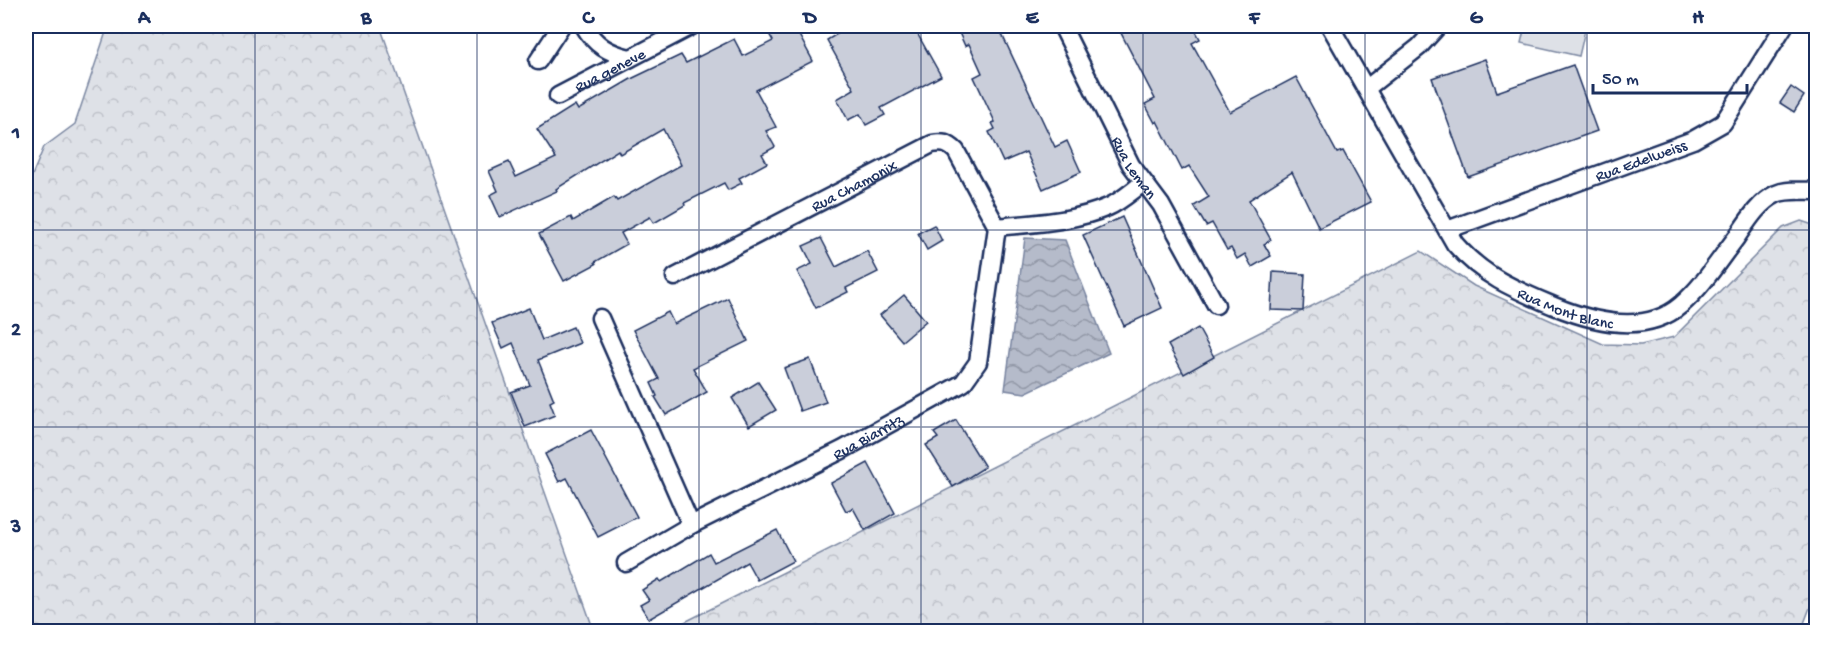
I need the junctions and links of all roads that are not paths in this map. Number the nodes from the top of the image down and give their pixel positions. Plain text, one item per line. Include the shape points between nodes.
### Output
1 (561, 26) edge
2 (584, 26) edge
3 (692, 26) edge
4 (1062, 26) edge
5 (1330, 26) edge
6 (1438, 26) edge
7 (1784, 26) edge
8 (630, 58) junction
9 (538, 60) dead end
10 (1367, 88) junction
11 (558, 96) dead end
12 (1143, 183) junction
13 (1816, 191) edge
14 (997, 227) junction
15 (1447, 230) junction
16 (675, 277) dead end
17 (1216, 305) dead end
18 (600, 318) dead end
19 (691, 525) junction
20 (626, 563) dead end

1 - 9 street
2 - 8 street via 602,48
3 - 8 street, Rua geneve
4 - 12 street, Rua Leman
5 - 10 street, Rua Mont Blanc
6 - 10 street via 1419,47
7 - 15 street, Rua Edelweiss via 1723,123 1710,132
8 - 11 street, Rua geneve
10 - 15 street, Rua Mont Blanc
12 - 14 street via 1110,206 1093,212
12 - 17 street, Rua Leman via 1161,205
13 - 15 street, Rua Mont Blanc via 1777,193 1762,204 1701,285 1680,306 1660,318 1634,323 1582,317 1493,278 1472,263
14 - 16 street, Rua Chamonix via 956,151 941,142
14 - 19 street, Rua Biarritz via 978,362 963,383 842,450
18 - 19 street
19 - 20 street, Rua Biarritz

